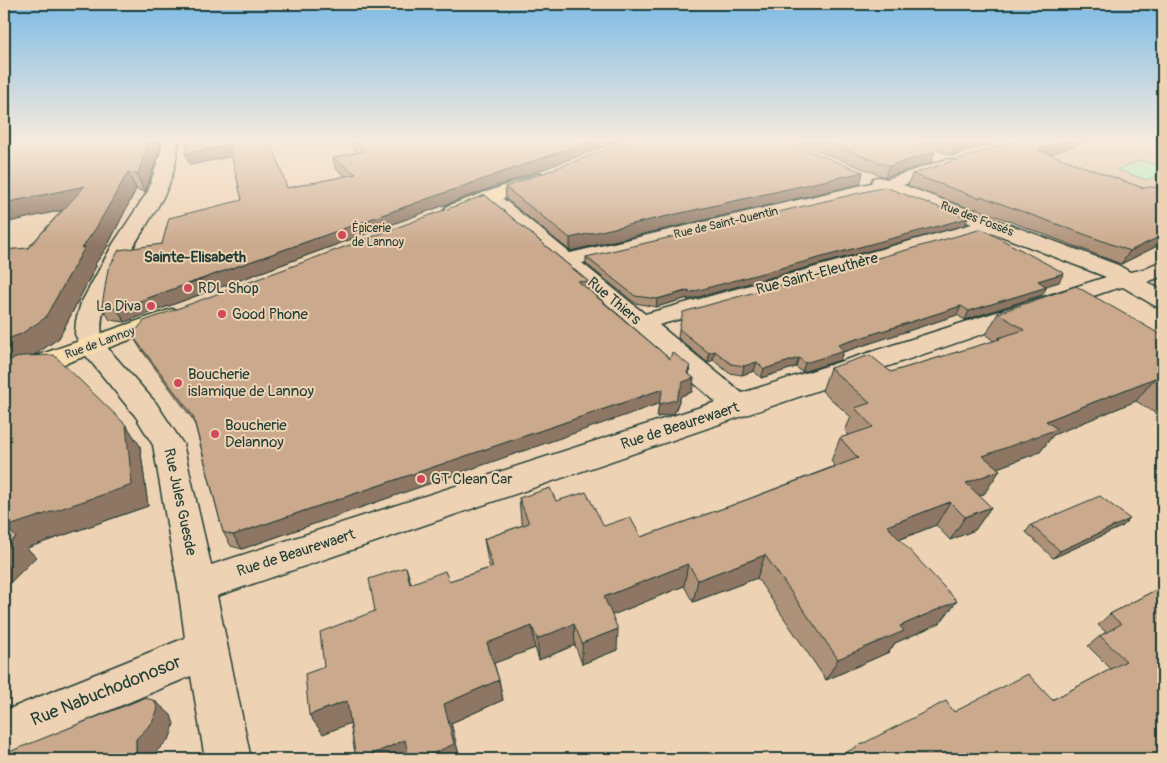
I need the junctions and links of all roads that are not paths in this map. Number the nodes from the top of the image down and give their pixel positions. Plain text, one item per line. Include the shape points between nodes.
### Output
1 (162, 175) edge
2 (550, 175) edge
3 (859, 175) edge
4 (917, 175) edge
5 (886, 185) junction
6 (489, 197) junction
7 (436, 216) edge
8 (993, 225) junction
9 (565, 261) junction
10 (1163, 267) edge
11 (1129, 280) junction
12 (1163, 301) edge
13 (190, 309) edge
14 (640, 323) junction
15 (92, 346) junction
16 (4, 376) edge
17 (739, 406) junction
18 (197, 586) junction
19 (207, 649) junction
20 (4, 733) edge
21 (228, 759) edge

1 - 15 street via 157,191 123,244 93,303 88,320
2 - 6 main road
3 - 5 street, Rue des Fossés
4 - 5 street, Rue de Saint-Quentin
5 - 8 street, Rue des Fossés
5 - 9 street, Rue de Saint-Quentin
6 - 7 main road
6 - 9 street, Rue Thiers
8 - 11 street, Rue des Fossés
8 - 14 street, Rue Saint-Eleuthère
9 - 14 street, Rue Thiers
10 - 11 street, Rue de Beaurewaert via 1148,276
11 - 12 street, Rue des Fossés
11 - 17 street, Rue de Beaurewaert via 1105,284
13 - 15 main road, Rue de Lannoy
14 - 17 street, Rue Thiers
15 - 16 main road, Rue de Lannoy
15 - 18 street, Rue Jules Guesde via 146,410 168,444
17 - 18 street, Rue de Beaurewaert
18 - 19 street, Rue Jules Guesde
19 - 20 street, Rue Nabuchodonosor
19 - 21 street, Rue Jules Guesde

